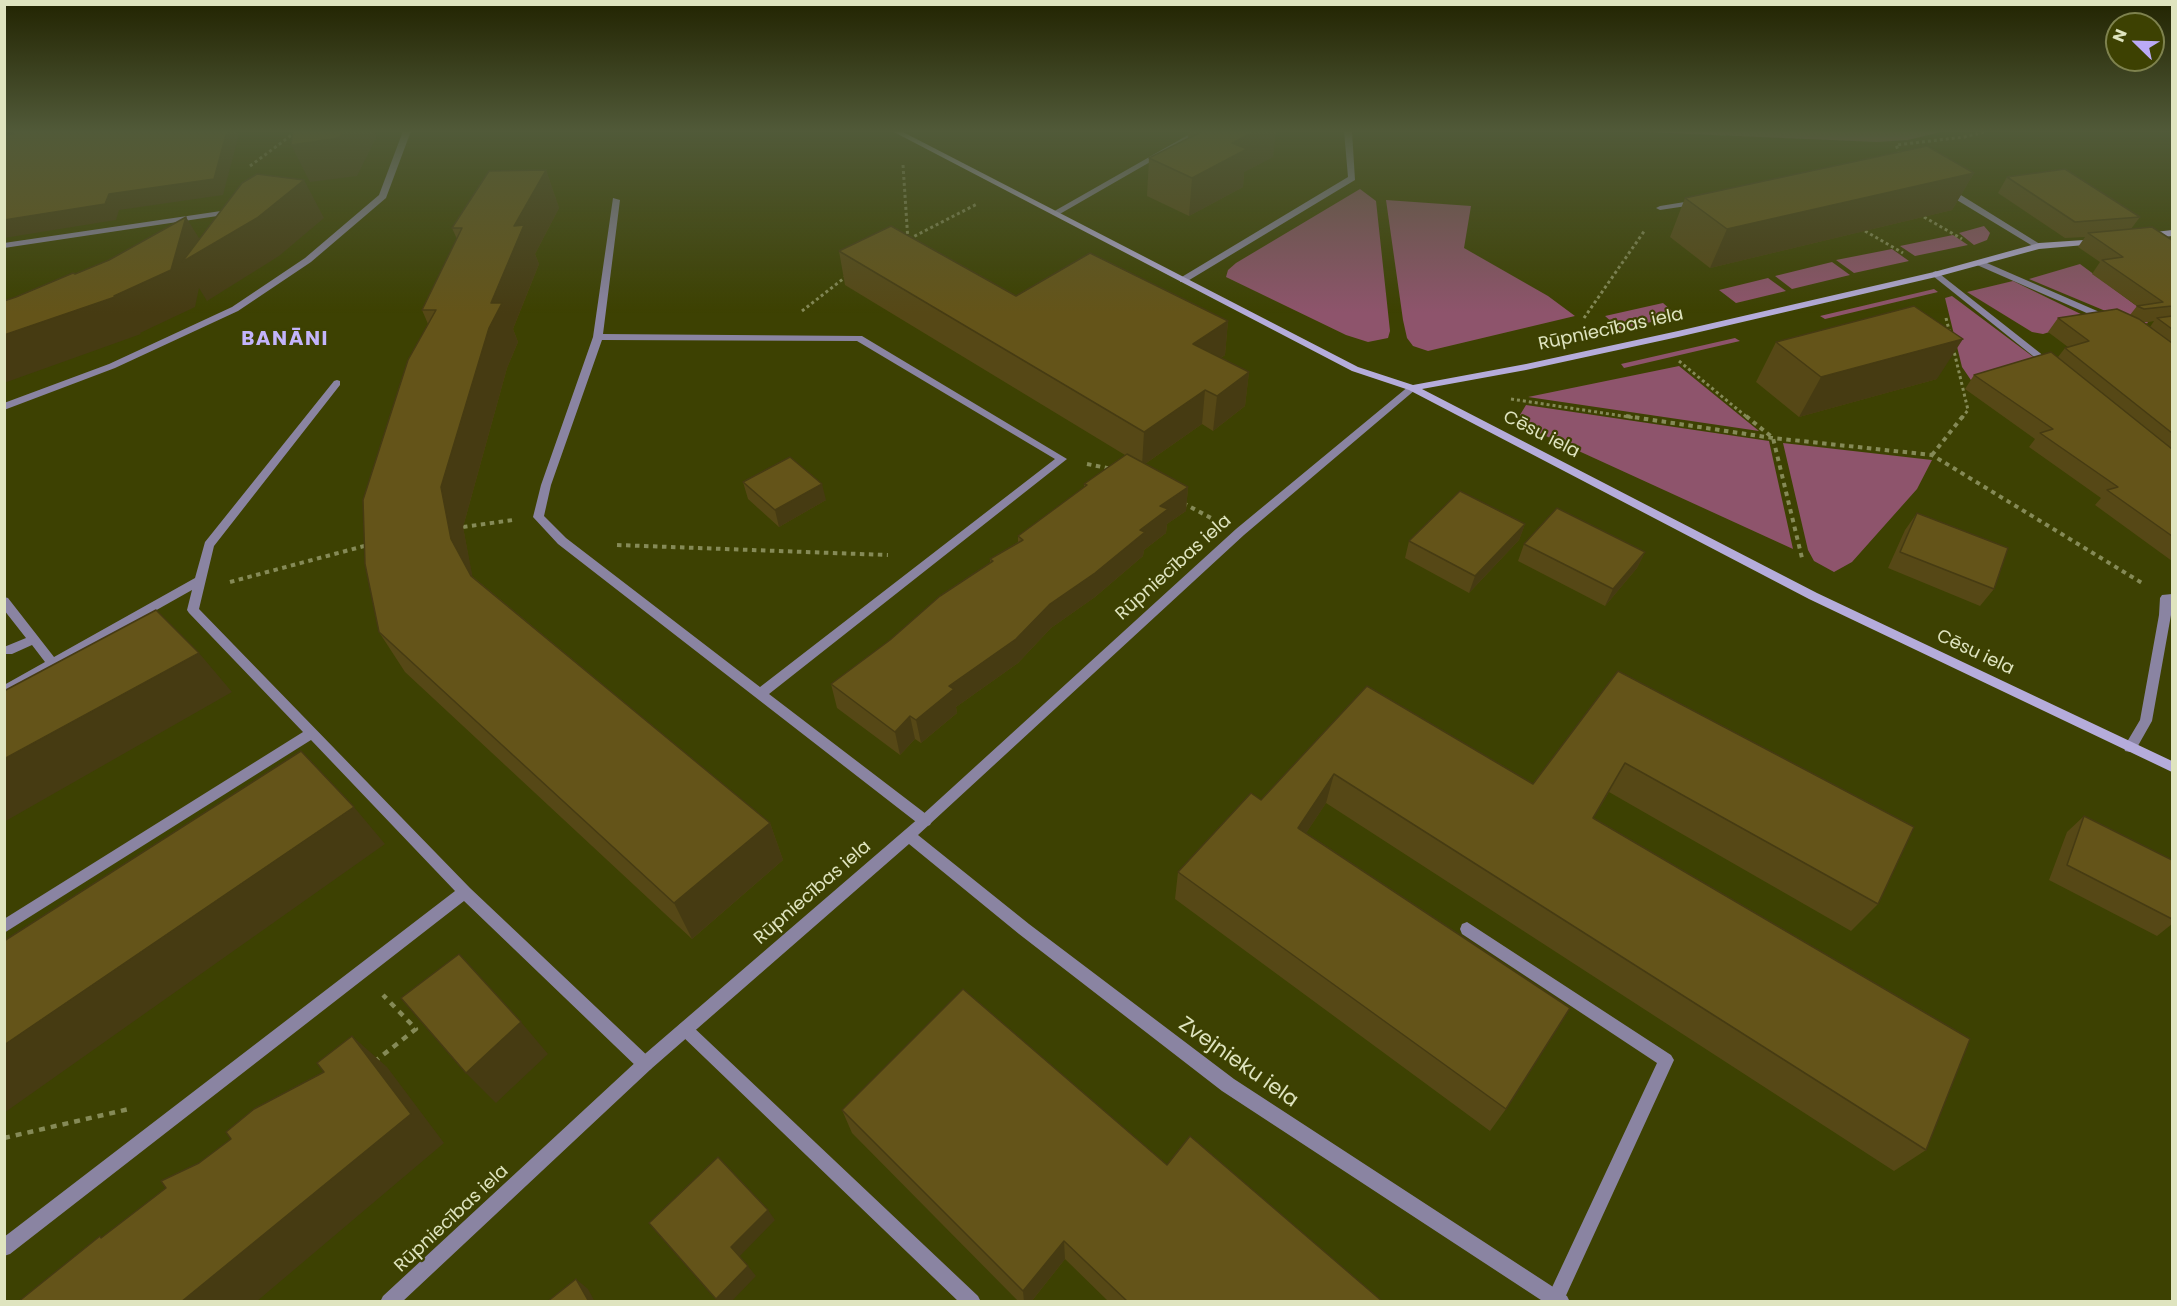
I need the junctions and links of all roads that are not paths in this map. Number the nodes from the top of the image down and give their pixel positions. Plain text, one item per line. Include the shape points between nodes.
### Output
1 (385, 192) edge
2 (1015, 192) edge
3 (1092, 192) edge
4 (1329, 192) edge
5 (1949, 192) edge
6 (616, 200) dead end
7 (1707, 200) edge
8 (1660, 208) road end
9 (221, 213) edge
10 (1055, 213) junction
11 (2172, 233) edge
12 (2139, 236) edge
13 (2106, 240) edge
14 (4, 246) edge
15 (2039, 246) junction
16 (1980, 263) junction
17 (1936, 274) junction
18 (1183, 279) junction
19 (2122, 325) edge
20 (598, 337) junction
21 (2056, 370) edge
22 (337, 383) dead end
23 (1412, 388) junction
24 (4, 407) edge
25 (199, 585) junction
26 (2169, 598) edge
27 (4, 601) edge
28 (34, 639) junction
29 (8, 651) dead end
30 (53, 664) junction
31 (4, 691) edge
32 (761, 693) junction
33 (312, 733) junction
34 (2130, 747) junction
35 (2172, 767) edge
36 (925, 821) junction
37 (908, 835) junction
38 (465, 892) junction
39 (4, 927) edge
40 (1467, 929) dead end
41 (685, 1029) junction
42 (645, 1064) junction
43 (4, 1248) edge
44 (1558, 1300) edge
45 (388, 1302) edge
46 (972, 1302) edge

1 - 24 street via 308,260 235,309 112,366
2 - 10 street, Cēsu iela
3 - 10 street
4 - 18 street
5 - 15 street
6 - 20 street
7 - 8 street
9 - 14 street
10 - 18 street, Cēsu iela
11 - 12 street
13 - 15 street, Rūpniecības iela
15 - 16 street, Rūpniecības iela
16 - 17 street, Rūpniecības iela
16 - 19 street
17 - 21 street
17 - 23 street, Rūpniecības iela via 1526,367
18 - 23 street, Cēsu iela via 1356,369
20 - 32 street via 538,517 562,541
20 - 32 street via 859,338 1062,459
22 - 25 street via 209,545
23 - 34 street, Cēsu iela via 1813,596
23 - 36 street, Rūpniecības iela via 1240,532
25 - 30 street
25 - 33 street via 193,610
26 - 34 street via 2146,721
27 - 28 street
28 - 29 street
28 - 30 street
30 - 31 street
32 - 36 street
33 - 38 street
33 - 39 street
34 - 35 street, Cēsu iela
36 - 37 street, Rūpniecības iela
37 - 41 street, Rūpniecības iela
37 - 44 street, Zvejnieku iela via 1228,1085
38 - 42 street
38 - 43 street
40 - 44 street via 1666,1060
41 - 42 street, Rūpniecības iela
41 - 46 street
42 - 45 street, Rūpniecības iela

